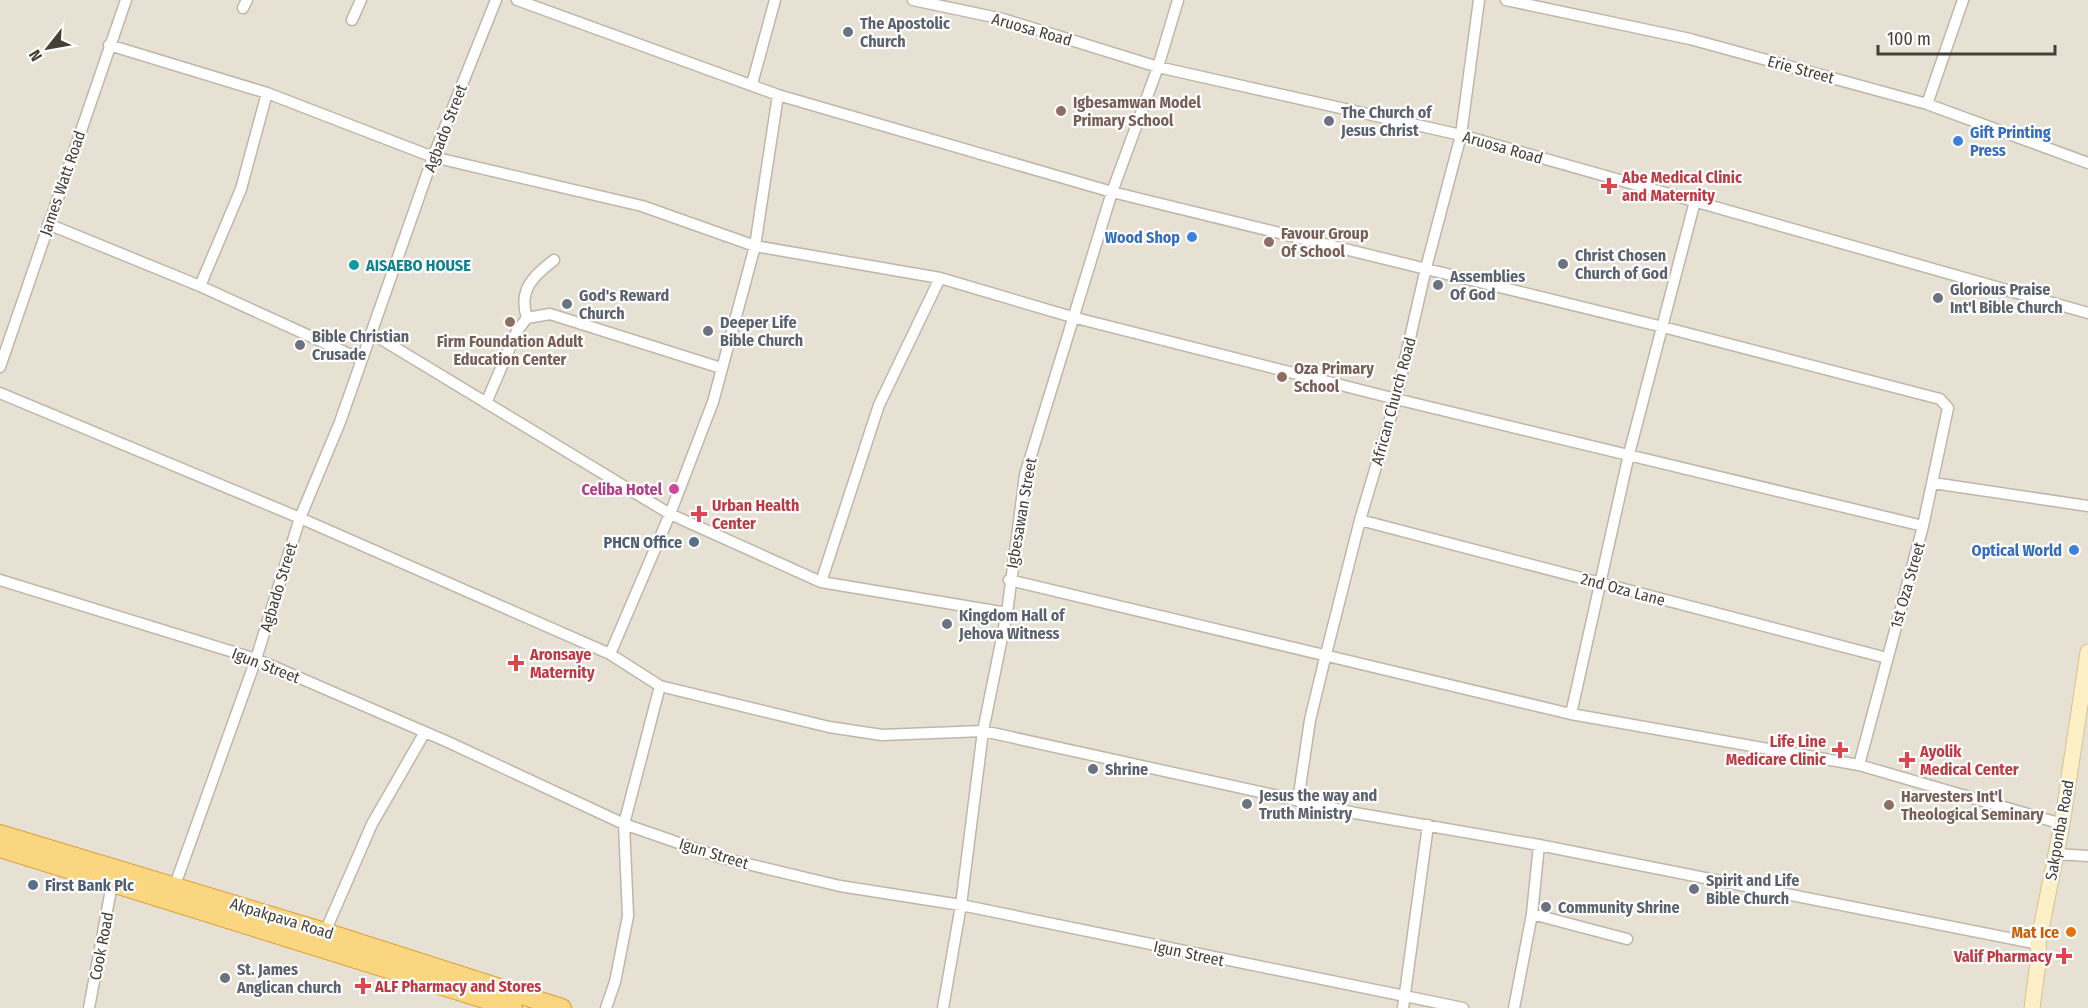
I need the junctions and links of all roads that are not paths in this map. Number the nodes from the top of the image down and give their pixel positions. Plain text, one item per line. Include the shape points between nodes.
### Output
1 (126, 0) edge
2 (361, 0) edge
3 (496, 0) edge
4 (518, 0) edge
5 (776, 0) edge
6 (913, 0) edge
7 (1178, 0) edge
8 (1479, 0) edge
9 (1506, 0) edge
10 (1963, 0) edge
11 (352, 20) dead end
12 (109, 45) junction
13 (1158, 67) junction
14 (752, 84) junction
15 (267, 93) junction
16 (778, 95) junction
17 (1927, 104) junction
18 (1461, 135) junction
19 (433, 157) junction
20 (2088, 163) edge
21 (1112, 192) junction
22 (1695, 201) junction
23 (48, 224) junction
24 (755, 246) junction
25 (554, 260) dead end
26 (1426, 268) junction
27 (940, 278) junction
28 (200, 286) junction
29 (2088, 313) edge
30 (1072, 317) junction
31 (526, 318) junction
32 (1663, 327) junction
33 (370, 333) junction
34 (360, 359) junction
35 (0, 366) edge
36 (721, 368) junction
37 (0, 393) edge
38 (1396, 399) junction
39 (486, 403) junction
40 (1629, 454) junction
41 (1933, 483) junction
42 (2088, 506) edge
43 (670, 514) junction
44 (300, 518) junction
45 (1360, 520) junction
46 (1923, 526) junction
47 (0, 580) edge
48 (1009, 580) junction
49 (821, 582) junction
50 (1602, 584) junction
51 (1007, 613) junction
52 (2088, 652) edge
53 (610, 654) junction
54 (1325, 658) junction
55 (1887, 658) junction
56 (256, 659) junction
57 (660, 686) junction
58 (1571, 714) junction
59 (983, 731) junction
60 (426, 732) junction
61 (1859, 765) junction
62 (1298, 801) junction
63 (624, 824) junction
64 (2062, 824) junction
65 (1428, 825) junction
66 (0, 834) edge
67 (1539, 845) junction
68 (0, 848) edge
69 (2056, 854) junction
70 (2088, 856) edge
71 (112, 884) junction
72 (174, 885) junction
73 (961, 905) junction
74 (1532, 914) junction
75 (325, 932) junction
76 (1627, 939) dead end
77 (2038, 944) junction
78 (1405, 1003) edge
79 (89, 1008) edge
80 (513, 1008) edge
81 (562, 1008) edge
82 (606, 1008) edge
83 (943, 1008) edge
84 (1463, 1008) edge
85 (1514, 1008) edge
86 (2032, 1008) edge

1 - 12 street, James Watt Road
2 - 11 street
3 - 19 street, Agbado Street
4 - 14 street
5 - 14 street
6 - 13 street, Aruosa Road via 1003,19
7 - 13 street, Igbesawan Street
8 - 18 street, African Church Road
9 - 17 street, Erie Street via 1690,39
10 - 17 street
12 - 15 street
12 - 23 street, James Watt Road
13 - 18 street, Aruosa Road
13 - 21 street, Igbesawan Street
14 - 16 street
15 - 19 street
15 - 28 street via 241,189
16 - 21 street
16 - 24 street
17 - 20 street, Erie Street
18 - 22 street, Aruosa Road
18 - 26 street, African Church Road
19 - 24 street via 642,206
19 - 33 street, Agbado Street
21 - 26 street
21 - 30 street, Igbesawan Street
22 - 29 street, Aruosa Road
22 - 32 street
23 - 28 street
23 - 35 street, James Watt Road
24 - 27 street
24 - 36 street
25 - 31 street via 530,280 523,307
26 - 32 street
26 - 38 street, African Church Road
27 - 30 street
27 - 49 street via 879,405
28 - 34 street
30 - 38 street
30 - 48 street, Igbesawan Street via 1025,475
31 - 36 street via 550,314
31 - 39 street
32 - 40 street
32 - 41 street, 1st Oza Street via 1940,399 1948,408
33 - 34 street, Agbado Street
33 - 39 street
34 - 44 street, Agbado Street via 340,422
36 - 43 street via 713,402
37 - 44 street
38 - 40 street
38 - 45 street, African Church Road
39 - 43 street
40 - 46 street
40 - 50 street
41 - 42 street
41 - 46 street, 1st Oza Street
43 - 49 street
43 - 53 street
44 - 53 street
44 - 56 street, Agbado Street
45 - 50 street, 2nd Oza Lane
45 - 54 street, African Church Road
46 - 55 street, 1st Oza Street
47 - 56 street, Igun Street
48 - 51 street, Igbesawan Street
48 - 54 street
49 - 51 street
50 - 55 street, 2nd Oza Lane
50 - 58 street
51 - 59 street, Igbesawan Street
52 - 64 main road, Sakponba Road
53 - 57 street
54 - 58 street
54 - 62 street, African Church Road via 1310,720
55 - 61 street, 1st Oza Street
56 - 60 street, Igun Street
56 - 72 street, Agbado Street
57 - 59 street via 829,727 882,735
57 - 63 street
58 - 61 street
59 - 62 street
59 - 73 street, Igbesawan Street
60 - 63 street, Igun Street
60 - 75 street via 372,824
61 - 64 street
62 - 65 street
63 - 73 street, Igun Street via 743,863 840,886
63 - 82 street via 628,916
64 - 69 main road, Sakponba Road
65 - 67 street
65 - 78 street
66 - 72 highway, Akpakpava Road
67 - 74 street
67 - 77 street
68 - 71 highway, Akpakpava Road
69 - 70 street
69 - 77 main road, Sakponba Road
71 - 79 street, Cook Road
71 - 80 highway, Akpakpava Road
72 - 75 highway, Akpakpava Road
73 - 78 street, Igun Street
73 - 83 street, Igbesawan Street
74 - 76 street
74 - 85 street
75 - 81 highway, Akpakpava Road
77 - 86 main road, Sakponba Road
78 - 84 street, Igun Street

